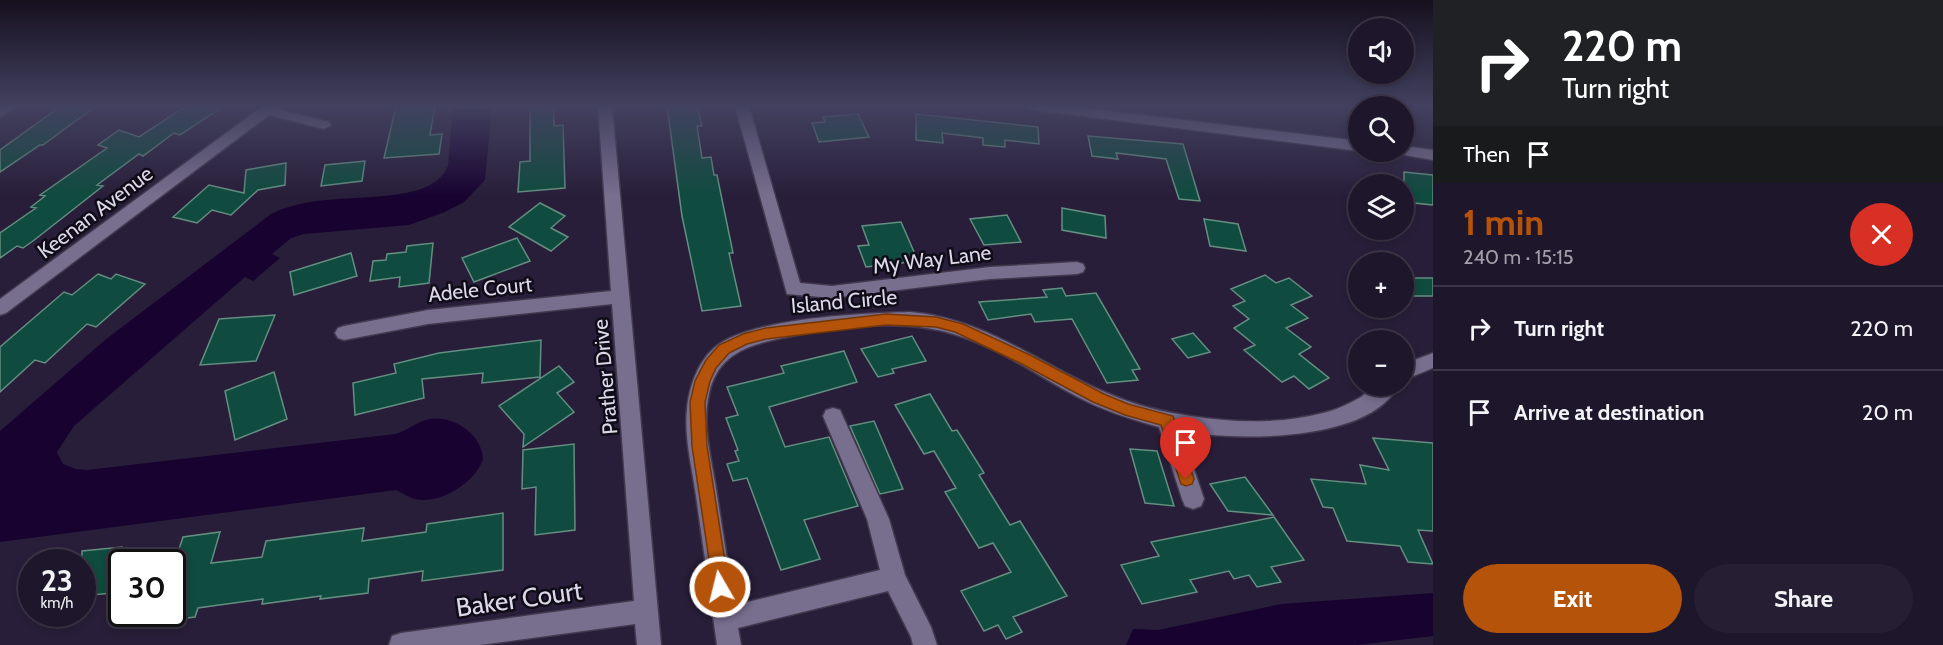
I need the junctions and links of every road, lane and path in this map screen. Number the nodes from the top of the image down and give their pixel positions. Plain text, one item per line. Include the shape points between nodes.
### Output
1 (231, 136) edge
2 (608, 136) edge
3 (750, 136) edge
4 (1279, 136) edge
5 (1348, 145) edge
6 (1414, 153) edge
7 (1433, 155) edge
8 (1077, 268) dead end
9 (621, 297) junction
10 (0, 308) edge
11 (344, 333) dead end
12 (1433, 360) edge
13 (1414, 368) edge
14 (1377, 396) edge
15 (833, 416) dead end
16 (1167, 420) junction
17 (1193, 499) dead end
18 (894, 578) junction
19 (646, 611) junction
20 (725, 619) junction
21 (401, 645) edge
22 (649, 645) edge
23 (729, 645) edge
24 (925, 645) edge

1 - 10 street, Keenan Avenue
2 - 9 street, Prather Drive
3 - 8 street, My Way Lane via 793,289 832,292 990,273
4 - 5 street
6 - 7 street
9 - 11 street, Adele Court via 428,317
9 - 19 street, Prather Drive
12 - 13 street
14 - 16 street, Island Circle via 1354,411 1293,427 1238,428
15 - 18 street via 878,519
16 - 17 street
16 - 20 street, Island Circle via 1098,398 981,337 936,322 864,322 743,339 724,349 711,364 697,402 699,446
18 - 20 street
18 - 24 street
19 - 21 street, Baker Court
19 - 22 street, Prather Drive
20 - 23 street, Island Circle

